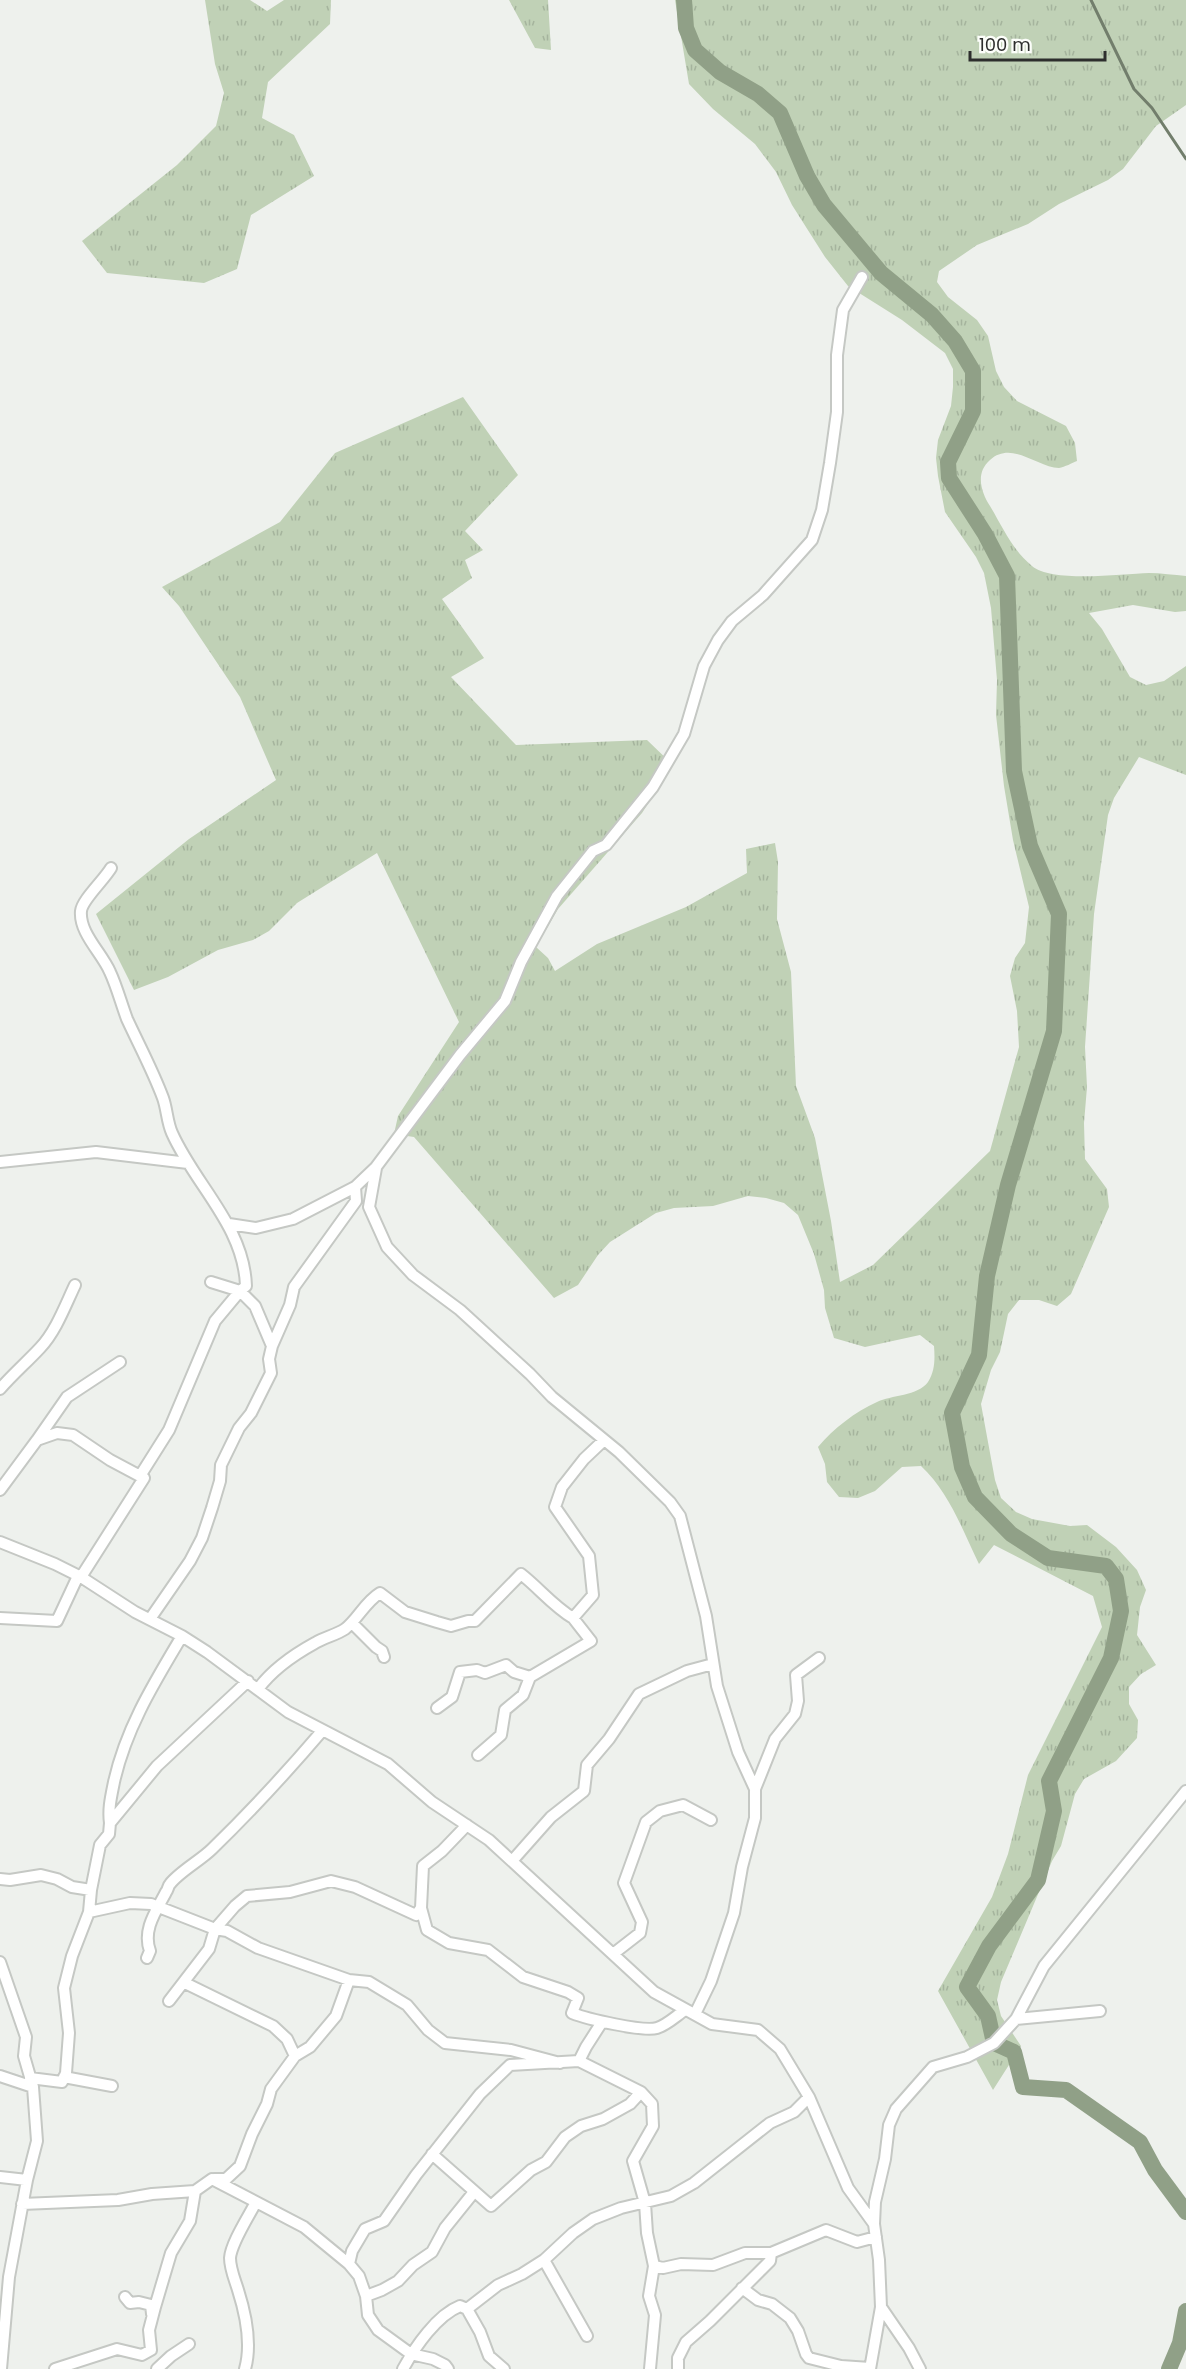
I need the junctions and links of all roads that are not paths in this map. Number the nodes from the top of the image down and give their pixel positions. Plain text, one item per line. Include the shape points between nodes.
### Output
1 (862, 277) dead end
2 (111, 868) dead end
3 (0, 1162) edge
4 (188, 1163) junction
5 (376, 1167) junction
6 (355, 1186) junction
7 (229, 1224) junction
8 (211, 1282) dead end
9 (75, 1285) dead end
10 (240, 1291) junction
11 (272, 1346) junction
12 (120, 1362) dead end
13 (0, 1389) edge
14 (37, 1440) junction
15 (603, 1441) junction
16 (140, 1476) junction
17 (0, 1490) edge
18 (0, 1542) edge
19 (80, 1577) junction
20 (0, 1618) edge
21 (573, 1618) junction
22 (150, 1619) junction
23 (352, 1623) junction
24 (182, 1636) junction
25 (384, 1658) dead end
26 (819, 1658) dead end
27 (713, 1664) junction
28 (530, 1677) junction
29 (248, 1681) junction
30 (258, 1689) junction
31 (437, 1708) dead end
32 (322, 1731) junction
33 (478, 1755) dead end
34 (755, 1789) junction
35 (1186, 1791) edge
36 (711, 1820) dead end
37 (110, 1823) junction
38 (467, 1825) junction
39 (513, 1861) junction
40 (0, 1879) edge
41 (91, 1890) junction
42 (158, 1907) junction
43 (421, 1908) junction
44 (89, 1912) junction
45 (215, 1929) junction
46 (613, 1954) junction
47 (147, 1958) dead end
48 (1, 1964) edge
49 (350, 1980) junction
50 (185, 1983) junction
51 (169, 2001) dead end
52 (1100, 2011) dead end
53 (690, 2012) junction
54 (1016, 2019) junction
55 (602, 2022) junction
56 (295, 2056) junction
57 (579, 2061) junction
58 (560, 2063) junction
59 (0, 2076) edge
60 (64, 2077) junction
61 (32, 2082) junction
62 (112, 2086) dead end
63 (641, 2092) junction
64 (808, 2097) junction
65 (432, 2154) junction
66 (0, 2177) edge
67 (212, 2179) junction
68 (27, 2180) junction
69 (195, 2191) junction
70 (474, 2192) junction
71 (256, 2202) junction
72 (645, 2203) junction
73 (22, 2204) junction
74 (874, 2224) junction
75 (876, 2237) junction
76 (771, 2253) junction
77 (544, 2260) junction
78 (349, 2264) junction
79 (654, 2266) junction
80 (742, 2288) junction
81 (366, 2296) junction
82 (124, 2297) dead end
83 (880, 2307) junction
84 (467, 2309) junction
85 (3, 2316) edge
86 (153, 2318) junction
87 (586, 2336) dead end
88 (189, 2344) dead end
89 (147, 2352) junction
90 (411, 2354) junction
91 (157, 2368) edge
92 (1, 2369) edge
93 (55, 2369) edge
94 (245, 2369) edge
95 (403, 2369) edge
96 (448, 2369) edge
97 (504, 2369) edge
98 (650, 2369) edge
99 (678, 2369) edge
100 (870, 2369) edge
101 (920, 2369) edge

1 - 5 street via 843,310 837,355 837,412 822,510 812,540 725,630 704,666 684,734 653,787 606,845 593,851 557,896 505,1001 460,1054
2 - 4 street via 82,903 80,914 85,930 110,970 163,1099 171,1131
3 - 4 street via 96,1152
4 - 7 street
5 - 6 street
5 - 15 street via 369,1207 387,1247 413,1275 460,1310
6 - 7 street via 292,1219 256,1228
6 - 11 street via 356,1201 294,1287
7 - 10 street via 245,1266 246,1286
8 - 10 street
9 - 13 street via 47,1339
10 - 11 street via 255,1306
10 - 16 street via 215,1322 169,1430
11 - 22 street via 271,1373 221,1465 217,1493 202,1538
12 - 14 street via 67,1397
14 - 16 street via 57,1433 73,1435
14 - 17 street
15 - 21 street via 562,1487 555,1507 589,1556 593,1595
15 - 27 street via 619,1452 680,1516 706,1616
16 - 19 street via 144,1478
18 - 19 street
19 - 20 street via 57,1621
19 - 22 street
21 - 23 street via 521,1575 475,1622 451,1626 437,1622 405,1612 380,1593 372,1597
21 - 28 street via 591,1641
22 - 24 street
23 - 25 street via 382,1651
23 - 30 street via 316,1642 268,1676
24 - 29 street
24 - 37 street via 130,1728 108,1810
26 - 34 street via 796,1675 795,1714 775,1739
27 - 34 street via 738,1752
27 - 39 street via 687,1671 639,1694 587,1765 584,1791 551,1817
28 - 31 street via 506,1665 485,1673 460,1672 452,1697
28 - 33 street via 523,1695 506,1710 501,1735
29 - 30 street
29 - 37 street via 157,1766
30 - 32 street
32 - 38 street via 388,1764 432,1802
32 - 42 street via 261,1801 170,1884
34 - 53 street via 755,1818 734,1913 711,1981
35 - 54 street via 1044,1966
36 - 46 street via 683,1805 660,1811 646,1822 624,1883 642,1922 640,1933
37 - 41 street via 100,1845
38 - 39 street
38 - 43 street via 423,1866
39 - 46 street
40 - 41 street via 41,1875
41 - 44 street
42 - 44 street via 130,1903
42 - 45 street
42 - 47 street via 149,1927
43 - 45 street via 416,1915 355,1887 331,1881 290,1892 247,1896
43 - 55 street via 427,1930 449,1943 488,1950 523,1977 568,1992 578,1998 572,2013
44 - 60 street via 64,1988 69,2033
45 - 49 street
45 - 50 street via 208,1949
46 - 53 street via 654,1992
48 - 61 street via 26,2037 24,2056
49 - 56 street via 336,2016 310,2047
49 - 58 street via 369,1982 406,2005 445,2043 511,2050
50 - 51 street
50 - 56 street via 273,2026 287,2039
52 - 54 street
53 - 55 street via 654,2029
53 - 64 street via 712,2024 758,2031 780,2049
54 - 74 street via 994,2043 967,2057 933,2067 896,2109 888,2125
55 - 57 street
56 - 67 street via 271,2089 240,2166 226,2179
57 - 58 street
57 - 63 street
58 - 65 street via 510,2065 480,2094
59 - 61 street
60 - 61 street via 62,2082
60 - 62 street
61 - 68 street via 37,2141
63 - 70 street via 630,2104 565,2137 546,2162 531,2170 491,2206
63 - 72 street via 652,2104 653,2126 633,2161
64 - 72 street via 794,2112 771,2123 694,2182 671,2196
64 - 74 street via 848,2188
65 - 70 street
65 - 78 street via 384,2221 365,2229 352,2250
66 - 68 street
67 - 69 street
67 - 71 street
68 - 73 street
69 - 73 street via 118,2200
69 - 86 street via 190,2221 171,2253
70 - 81 street via 445,2228 432,2252 398,2281
71 - 78 street via 304,2228
71 - 94 street via 230,2257 248,2335
72 - 77 street via 593,2219
72 - 79 street
73 - 85 street
74 - 75 street
75 - 76 street via 857,2242 826,2230
75 - 83 street
76 - 79 street via 745,2253 713,2265
76 - 80 street via 770,2261
77 - 84 street via 498,2285
77 - 87 street
78 - 81 street via 359,2276
79 - 98 street via 649,2296 655,2315
80 - 99 street via 686,2342 678,2358
80 - 100 street via 790,2318 810,2358
81 - 90 street via 368,2315 378,2331
82 - 86 street via 130,2303 151,2306
83 - 100 street
83 - 101 street
84 - 90 street via 453,2308
84 - 97 street via 489,2356
85 - 92 street
86 - 89 street via 149,2330 151,2350
88 - 91 street
89 - 91 street
89 - 93 street via 142,2355 117,2349
90 - 95 street
90 - 96 street via 433,2359

